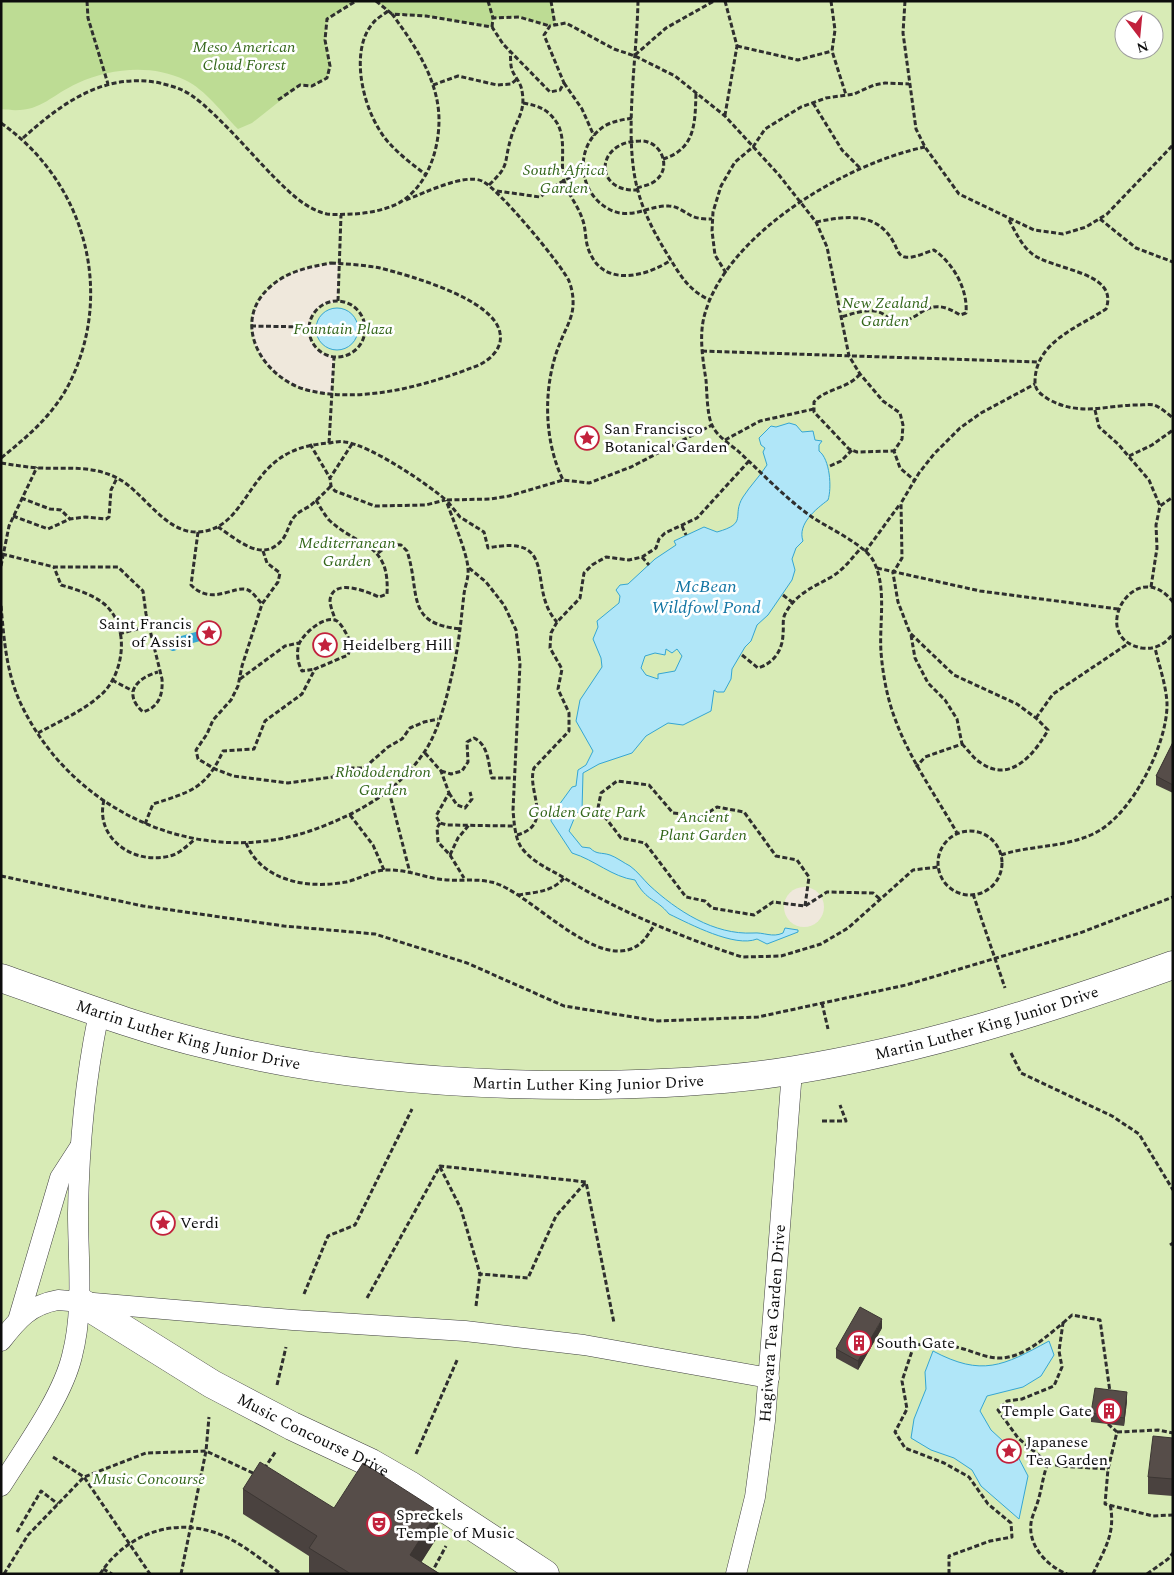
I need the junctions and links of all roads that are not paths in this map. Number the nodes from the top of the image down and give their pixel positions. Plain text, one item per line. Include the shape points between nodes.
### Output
1 (1173, 965) edge
2 (1, 978) edge
3 (100, 1013) junction
4 (792, 1071) junction
5 (80, 1147) junction
6 (79, 1301) junction
7 (19, 1318) junction
8 (1, 1340) edge
9 (769, 1378) junction
10 (1, 1486) edge
11 (545, 1574) edge
12 (736, 1574) edge

1 - 4 street, Martin Luther King Junior Drive via 983,1027
2 - 3 street, Martin Luther King Junior Drive
3 - 4 street, Martin Luther King Junior Drive via 210,1046 268,1058 324,1068 427,1079 506,1084 625,1084
3 - 5 lane via 89,1064
4 - 9 lane, Hagiwara Tea Garden Drive
5 - 6 lane
5 - 7 lane via 60,1178
6 - 7 lane via 44,1302
6 - 9 lane via 465,1331 584,1345
6 - 10 lane via 72,1358 61,1385
6 - 11 street, Music Concourse Drive via 212,1384 411,1486
7 - 8 lane
9 - 12 lane, Hagiwara Tea Garden Drive via 755,1497

